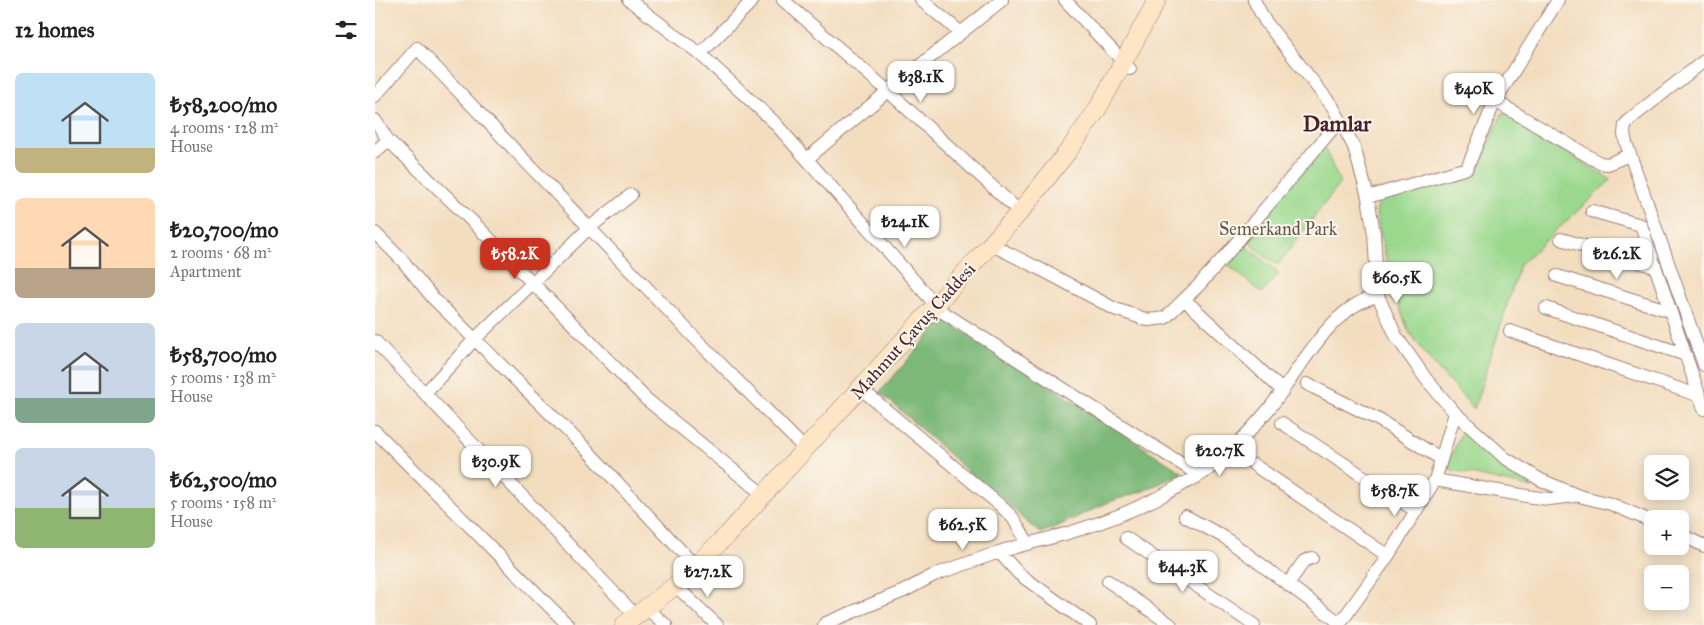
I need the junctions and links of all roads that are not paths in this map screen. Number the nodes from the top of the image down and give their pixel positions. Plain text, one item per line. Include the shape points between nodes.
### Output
1 (629, 0) edge
2 (753, 0) edge
3 (783, 0) edge
4 (921, 0) edge
5 (1002, 0) edge
6 (1065, 0) edge
7 (1157, 0) edge
8 (1167, 0) edge
9 (1254, 0) edge
10 (1558, 0) edge
11 (960, 32) junction
12 (700, 54) junction
13 (1704, 61) edge
14 (1127, 66) junction
15 (887, 91) junction
16 (375, 96) edge
17 (1495, 101) junction
18 (375, 120) edge
19 (1340, 120) junction
20 (388, 140) junction
21 (375, 152) edge
22 (1629, 155) junction
23 (807, 159) junction
24 (631, 195) dead end
25 (1368, 197) junction
26 (1592, 211) dead end
27 (1020, 212) junction
28 (589, 228) junction
29 (375, 233) edge
30 (1561, 239) dead end
31 (998, 248) junction
32 (1655, 267) junction
33 (1557, 276) dead end
34 (531, 284) junction
35 (1379, 296) junction
36 (1185, 300) junction
37 (939, 308) junction
38 (1546, 308) dead end
39 (1670, 310) junction
40 (1509, 331) dead end
41 (474, 340) junction
42 (375, 341) edge
43 (1686, 355) junction
44 (1704, 365) edge
45 (1307, 384) dead end
46 (1283, 391) junction
47 (425, 393) junction
48 (867, 394) junction
49 (1700, 396) junction
50 (1704, 409) edge
51 (1455, 413) junction
52 (1282, 423) dead end
53 (375, 431) edge
54 (806, 450) junction
55 (1441, 459) junction
56 (1254, 465) dead end
57 (1199, 475) junction
58 (1435, 480) junction
59 (765, 496) junction
60 (1579, 496) junction
61 (1416, 511) junction
62 (1185, 516) dead end
63 (1644, 518) edge
64 (1126, 538) dead end
65 (1689, 538) edge
66 (1028, 543) junction
67 (1704, 546) edge
68 (999, 552) junction
69 (1388, 556) junction
70 (1312, 558) dead end
71 (696, 567) junction
72 (1108, 581) dead end
73 (1288, 584) junction
74 (680, 590) junction
75 (637, 620) edge
76 (1340, 624) edge
77 (569, 625) edge
78 (666, 625) edge
79 (717, 625) edge
80 (824, 625) edge
81 (1090, 625) edge
82 (1171, 625) edge
83 (1254, 625) edge

1 - 12 street
2 - 12 street
3 - 15 street
4 - 11 street
5 - 11 street
6 - 14 street
7 - 14 main road, Mahmut Çavuş Caddesi
8 - 14 main road
9 - 19 street via 1265,21
10 - 17 street
11 - 15 street
12 - 23 street via 773,121
13 - 22 street via 1629,118 1624,134
14 - 27 main road, Mahmut Çavuş Caddesi
14 - 31 main road via 1097,126 1022,223
15 - 23 street
15 - 27 street
16 - 28 street via 417,48
17 - 22 street via 1600,163 1608,164
17 - 25 street via 1467,168
18 - 20 street
19 - 25 street via 1353,147
19 - 36 street
20 - 21 street
20 - 34 street via 476,225
22 - 44 street
23 - 37 street
24 - 28 street
25 - 35 street
26 - 32 street via 1641,225
27 - 37 main road, Mahmut Çavuş Caddesi
28 - 34 street
28 - 54 street
29 - 41 street
30 - 32 street
31 - 36 street via 1115,310 1148,320 1165,318
31 - 37 main road
32 - 39 street
33 - 39 street
34 - 41 street
34 - 59 street via 646,399
35 - 46 street via 1365,298 1327,329
35 - 51 street via 1396,336
36 - 46 street
37 - 48 main road
37 - 54 main road, Mahmut Çavuş Caddesi
37 - 57 street
38 - 43 street
39 - 43 street
40 - 49 street
41 - 47 street
41 - 71 street via 588,451
42 - 47 street
43 - 49 street
45 - 55 street via 1379,420
46 - 57 street via 1240,443
47 - 75 street
48 - 66 street via 1001,506 1013,518
48 - 74 main road via 746,525
49 - 50 street
51 - 55 street
51 - 60 street via 1505,458 1541,480
52 - 61 street
53 - 77 street
54 - 59 main road, Mahmut Çavuş Caddesi
55 - 58 street
56 - 69 street
57 - 66 street via 1120,515
58 - 60 street via 1549,499
58 - 61 street
59 - 71 main road, Mahmut Çavuş Caddesi
60 - 63 street via 1611,504
61 - 69 street
62 - 73 street via 1224,537
64 - 83 street
65 - 67 street
66 - 68 street
68 - 80 street via 934,576
68 - 81 street via 1019,574
69 - 76 street
70 - 73 street via 1304,561
71 - 75 main road, Mahmut Çavuş Caddesi
72 - 82 street
73 - 76 street
74 - 75 main road
74 - 79 street
75 - 78 street

